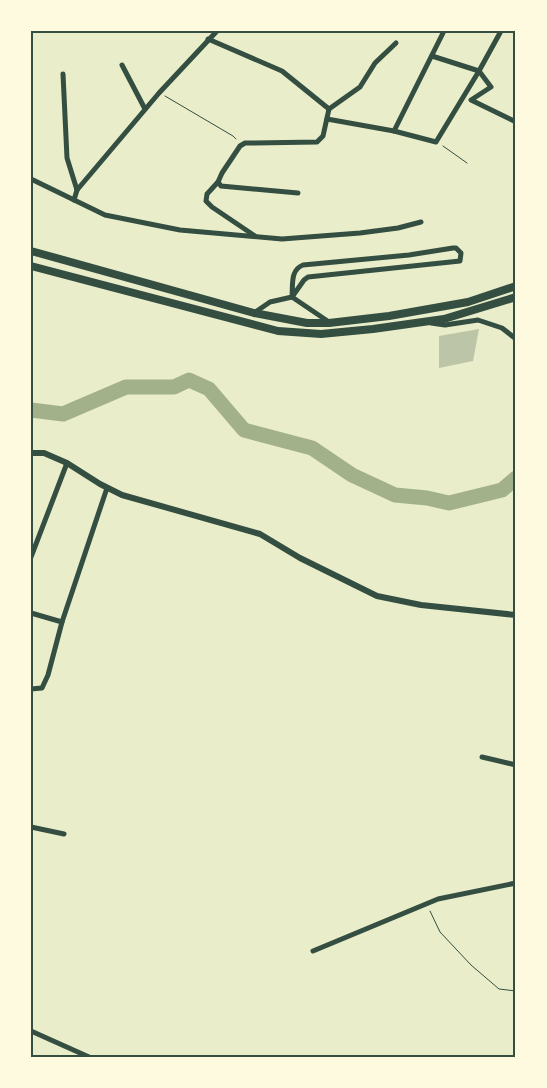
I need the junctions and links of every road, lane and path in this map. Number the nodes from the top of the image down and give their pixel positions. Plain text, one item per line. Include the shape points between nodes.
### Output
1 (217, 31) edge
2 (444, 31) edge
3 (501, 31) edge
4 (208, 39) junction
5 (396, 43) dead end
6 (432, 56) junction
7 (122, 65) dead end
8 (479, 71) junction
9 (62, 74) dead end
10 (159, 93) junction
11 (329, 109) junction
12 (145, 110) junction
13 (516, 112) edge
14 (327, 119) junction
15 (514, 120) edge
16 (394, 132) junction
17 (436, 142) junction
18 (240, 146) junction
19 (467, 163) dead end
20 (31, 179) edge
21 (218, 182) junction
22 (77, 190) junction
23 (298, 193) dead end
24 (74, 200) junction
25 (421, 222) dead end
26 (258, 238) junction
27 (450, 249) junction
28 (31, 251) edge
29 (408, 255) junction
30 (342, 260) junction
31 (450, 261) junction
32 (31, 266) edge
33 (410, 266) junction
34 (343, 272) junction
35 (516, 286) edge
36 (292, 297) junction
37 (516, 297) edge
38 (254, 313) junction
39 (426, 322) junction
40 (329, 323) junction
41 (516, 338) edge
42 (31, 453) edge
43 (67, 463) junction
44 (107, 488) junction
45 (31, 557) edge
46 (31, 613) edge
47 (516, 615) edge
48 (62, 622) junction
49 (31, 689) edge
50 (482, 757) dead end
51 (516, 765) edge
52 (31, 827) edge
53 (64, 834) dead end
54 (516, 882) edge
55 (426, 904) junction
56 (313, 951) dead end
57 (516, 991) edge
58 (31, 1031) edge
59 (89, 1057) edge

1 - 4 street
2 - 6 street
3 - 8 street
4 - 10 street
4 - 11 street via 282,71
5 - 11 street via 375,63 360,87
6 - 8 street
6 - 16 street
7 - 12 street
8 - 15 street via 491,87 471,100
8 - 17 street
9 - 22 street via 67,158
10 - 12 street
10 - 18 path via 233,136
11 - 14 street
12 - 22 street
13 - 15 street
14 - 16 street
14 - 18 street via 323,136 317,142
16 - 17 street
17 - 19 path
18 - 21 street
20 - 24 street
21 - 23 street via 221,186
21 - 26 street via 207,194 206,201
22 - 24 street
24 - 26 street via 105,215 142,224
25 - 26 street via 360,233
27 - 29 street
27 - 31 street
27 - 31 street via 456,248 461,255 460,260
28 - 38 main road
29 - 30 street
29 - 33 street
30 - 34 street
30 - 36 street via 298,267 294,272
31 - 33 street
32 - 39 main road via 278,331 344,333
33 - 34 street
34 - 36 street via 308,277
35 - 40 main road via 468,302
36 - 38 street via 270,302
36 - 40 street
37 - 39 main road
38 - 40 main road via 307,323
39 - 41 street via 445,325 478,320 502,328
42 - 43 street via 44,452
43 - 44 street
43 - 45 street
44 - 47 street via 260,534 377,596 421,605
44 - 48 street
46 - 48 street
48 - 49 street via 42,688
50 - 51 street
52 - 53 street
54 - 55 street
55 - 56 street
55 - 57 path via 440,932 471,965 500,989
58 - 59 street

